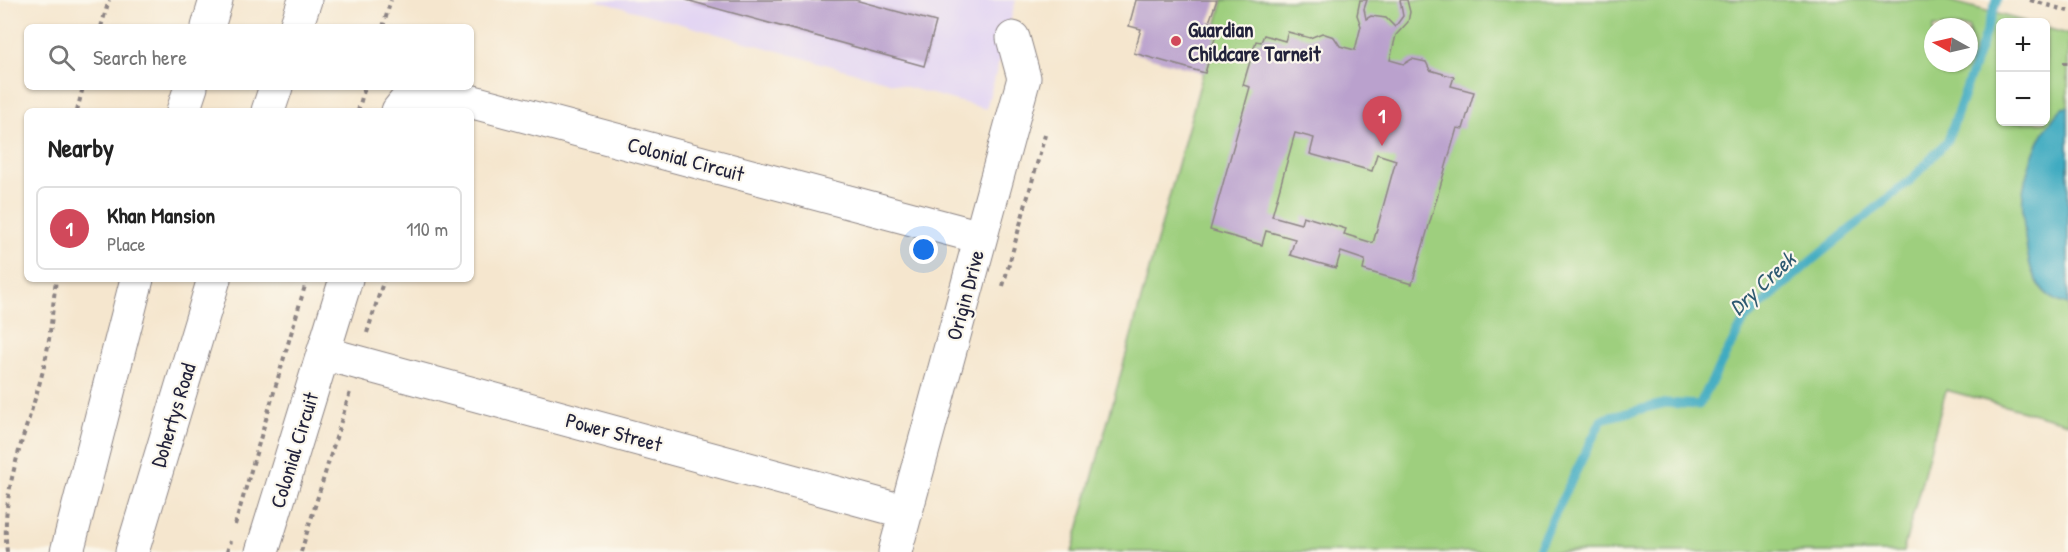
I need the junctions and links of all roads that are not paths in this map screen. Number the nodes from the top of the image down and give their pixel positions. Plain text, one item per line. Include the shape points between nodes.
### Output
1 (216, 0) edge
2 (305, 0) edge
3 (209, 24) edge
4 (297, 24) edge
5 (1012, 38) dead end
6 (189, 90) edge
7 (275, 90) edge
8 (184, 108) edge
9 (269, 108) edge
10 (400, 108) edge
11 (980, 237) junction
12 (136, 282) edge
13 (213, 282) edge
14 (345, 282) edge
15 (323, 353) junction
16 (906, 512) junction
17 (67, 552) edge
18 (132, 552) edge
19 (262, 552) edge
20 (895, 552) edge

1 - 3 street
2 - 4 street
5 - 11 street, Origin Drive via 1023,78
6 - 8 street
7 - 9 street
10 - 11 street, Colonial Circuit via 410,96 432,91
11 - 16 street, Origin Drive
12 - 17 street
13 - 18 street, Dohertys Road
14 - 15 street, Colonial Circuit
15 - 16 street, Power Street
15 - 19 street, Colonial Circuit
16 - 20 street, Origin Drive

